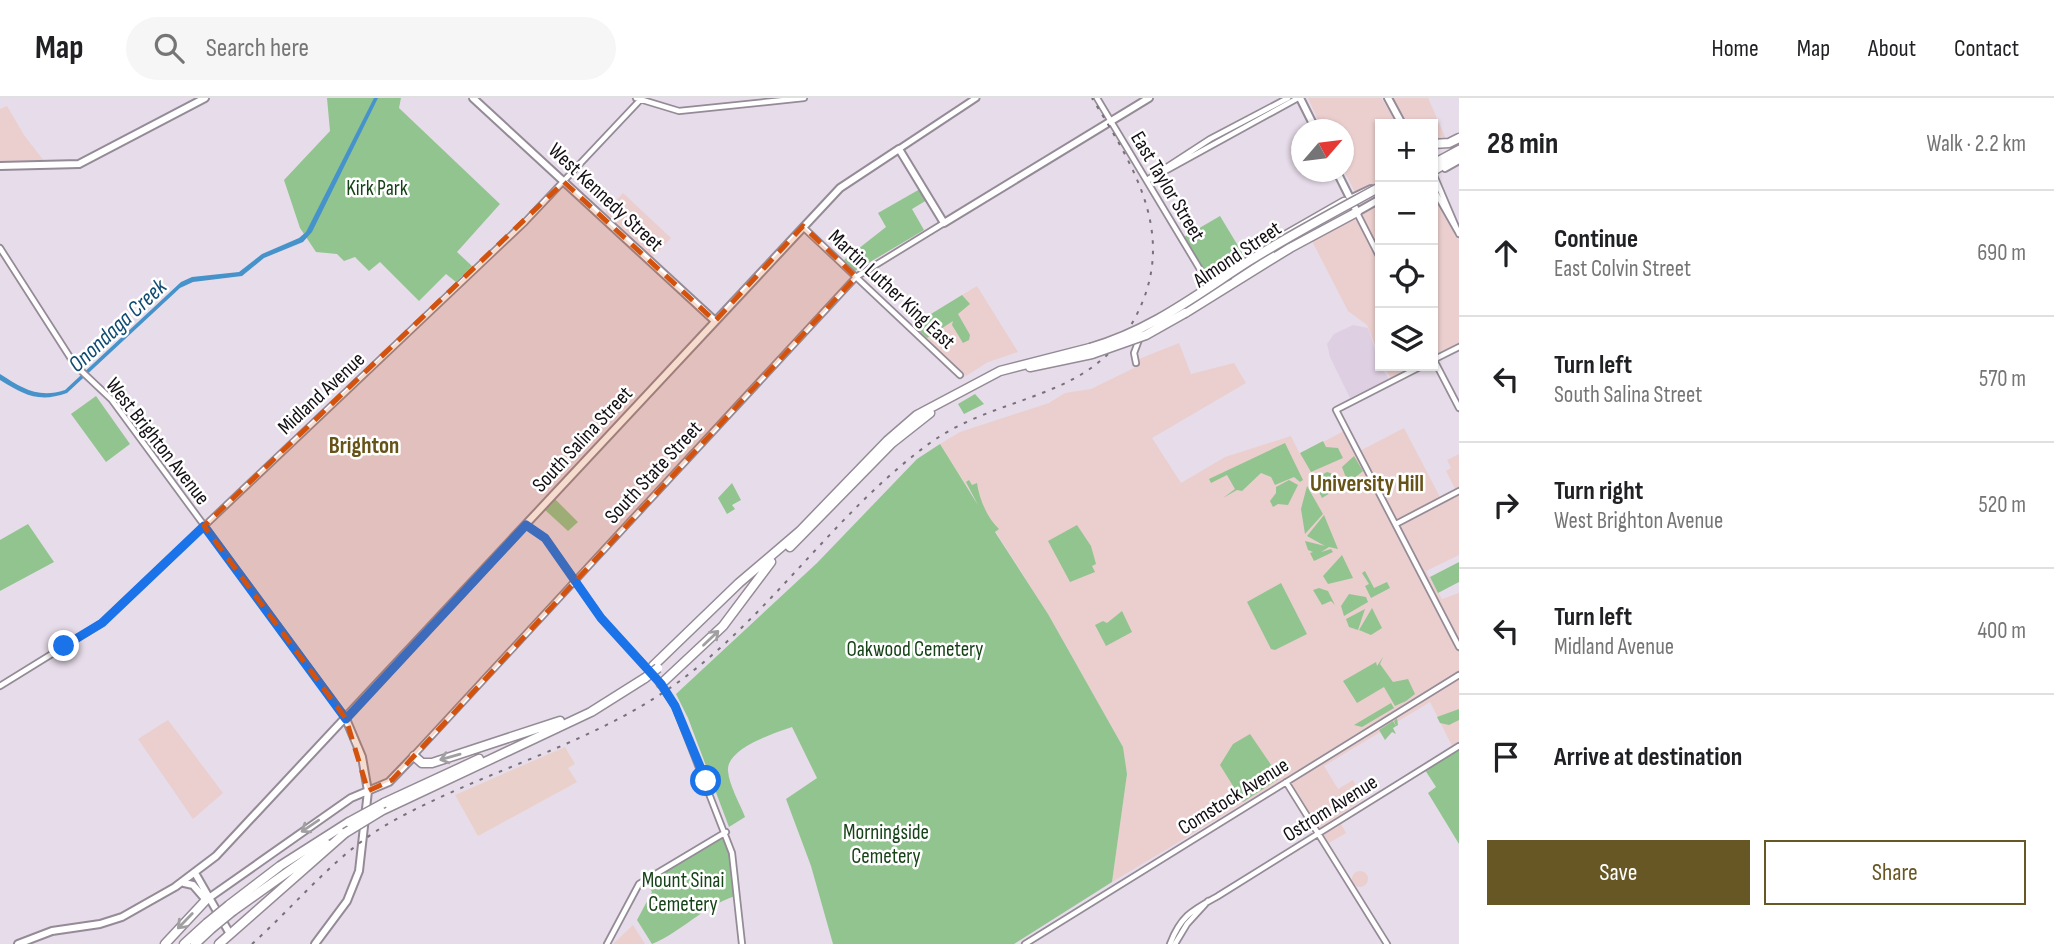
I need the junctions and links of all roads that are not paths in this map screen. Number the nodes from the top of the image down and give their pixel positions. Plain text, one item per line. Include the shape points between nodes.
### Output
1 (205, 98) edge
2 (473, 98) edge
3 (804, 98) edge
4 (976, 98) edge
5 (1097, 98) edge
6 (1149, 98) edge
7 (1288, 98) edge
8 (1299, 98) edge
9 (1388, 98) edge
10 (640, 99) edge
11 (1311, 119) edge
12 (1399, 119) edge
13 (1111, 121) junction
14 (1459, 138) edge
15 (1438, 144) edge
16 (1459, 147) edge
17 (899, 149) junction
18 (1438, 158) edge
19 (1459, 158) edge
20 (0, 166) edge
21 (1438, 169) edge
22 (1147, 181) junction
23 (564, 182) junction
24 (1341, 182) edge
25 (1438, 182) edge
26 (1375, 190) edge
27 (1375, 193) edge
28 (1375, 193) edge
29 (1438, 197) edge
30 (1375, 200) edge
31 (1351, 204) junction
32 (1336, 214) junction
33 (944, 222) junction
34 (803, 226) junction
35 (1459, 233) edge
36 (0, 248) edge
37 (1375, 249) edge
38 (856, 277) junction
39 (1220, 282) junction
40 (1213, 290) junction
41 (1185, 313) junction
42 (715, 321) junction
43 (1459, 347) edge
44 (1091, 351) junction
45 (1438, 357) edge
46 (1136, 363) dead end
47 (1438, 368) edge
48 (1412, 371) edge
49 (960, 375) dead end
50 (960, 393) junction
51 (1459, 408) edge
52 (1459, 491) edge
53 (1396, 524) junction
54 (526, 525) junction
55 (204, 526) junction
56 (771, 562) junction
57 (576, 582) junction
58 (1459, 647) edge
59 (651, 671) junction
60 (1459, 675) edge
61 (661, 684) junction
62 (0, 685) edge
63 (346, 719) junction
64 (560, 721) junction
65 (1459, 746) edge
66 (414, 756) junction
67 (392, 780) junction
68 (1286, 782) junction
69 (368, 798) junction
70 (382, 807) junction
71 (726, 832) junction
72 (345, 833) junction
73 (1318, 834) junction
74 (194, 874) junction
75 (179, 885) junction
76 (207, 899) junction
77 (1208, 901) junction
78 (231, 908) junction
79 (209, 926) junction
80 (230, 934) junction
81 (18, 944) edge
82 (165, 944) edge
83 (184, 944) edge
84 (195, 944) edge
85 (219, 944) edge
86 (315, 944) edge
87 (607, 944) edge
88 (742, 944) edge
89 (1025, 944) edge
90 (1170, 944) edge
91 (1175, 944) edge
92 (1387, 944) edge

1 - 20 main road via 79,164
2 - 23 main road, West Kennedy Street
3 - 10 street via 679,111
4 - 17 main road, South Salina Street
5 - 13 street, East Taylor Street
6 - 13 main road, South State Street
7 - 22 street via 1210,139
8 - 11 main road
8 - 22 street
9 - 12 main road
10 - 23 street, Midland Avenue
13 - 22 street, East Taylor Street
13 - 33 main road, South State Street
14 - 15 highway
16 - 18 highway
17 - 33 main road
17 - 34 main road, South Salina Street via 840,188
19 - 21 highway
22 - 40 street, East Taylor Street
23 - 42 main road, West Kennedy Street
23 - 55 street, Midland Avenue
24 - 31 main road
25 - 35 street
26 - 31 main road via 1365,190
27 - 39 highway, bridge via 1285,239
28 - 41 highway, bridge via 1271,251
29 - 35 street
30 - 31 main road, Almond Street
31 - 32 street
31 - 32 street, Almond Street
31 - 37 street
31 - 39 highway, bridge via 1300,226
31 - 41 highway via 1307,238
32 - 40 street, Almond Street
33 - 38 street, South State Street
34 - 38 street, Martin Luther King East
34 - 42 main road, South Salina Street
36 - 55 street, West Brighton Avenue via 82,373 111,400
38 - 49 street, Martin Luther King East
38 - 57 street, South State Street
39 - 44 highway, bridge via 1149,327
40 - 46 street, Almond Street via 1143,334 1134,352
41 - 44 highway, bridge via 1146,335
42 - 54 main road, South Salina Street
43 - 45 street
44 - 50 highway via 984,380
47 - 51 street
48 - 53 street via 1336,410
50 - 56 highway via 892,443 806,534
50 - 59 highway via 917,415 894,434 814,518 739,583
52 - 53 street
53 - 58 street
54 - 57 street via 545,538
54 - 63 main road, South Salina Street
55 - 62 street, Midland Avenue via 102,623
55 - 63 street, West Brighton Avenue
56 - 59 highway
61 -> 56 highway via 723,626
57 - 61 street
57 - 66 street, South State Street
59 - 64 highway
59 - 70 highway via 591,712
60 - 68 street, Comstock Avenue
61 - 71 street via 683,723
63 - 69 main road via 362,757
63 - 74 main road, South Salina Street via 248,824
64 -> 66 highway via 432,763 422,763
64 - 70 highway
65 - 73 street, Ostrom Avenue
66 - 67 main road, South State Street
67 - 69 main road, South State Street
67 - 69 main road
68 - 73 street
68 - 89 street, Comstock Avenue
69 -> 76 main road, South State Street via 356,796
69 - 86 main road via 354,889
70 - 72 highway, bridge
70 - 78 highway, bridge via 349,822 280,866
71 - 87 street via 639,884
71 - 88 street via 735,864
72 - 78 highway
72 - 80 highway
73 - 77 street, Ostrom Avenue
73 - 92 street
74 - 75 main road, South Salina Street
74 - 76 main road
75 - 76 main road via 190,883
75 - 81 main road, South Salina Street via 114,920 52,931
76 - 80 main road
76 -> 82 highway
77 - 90 street via 1183,919
77 - 91 street
78 - 79 highway, bridge
79 - 83 highway
79 - 84 highway
80 - 85 highway

